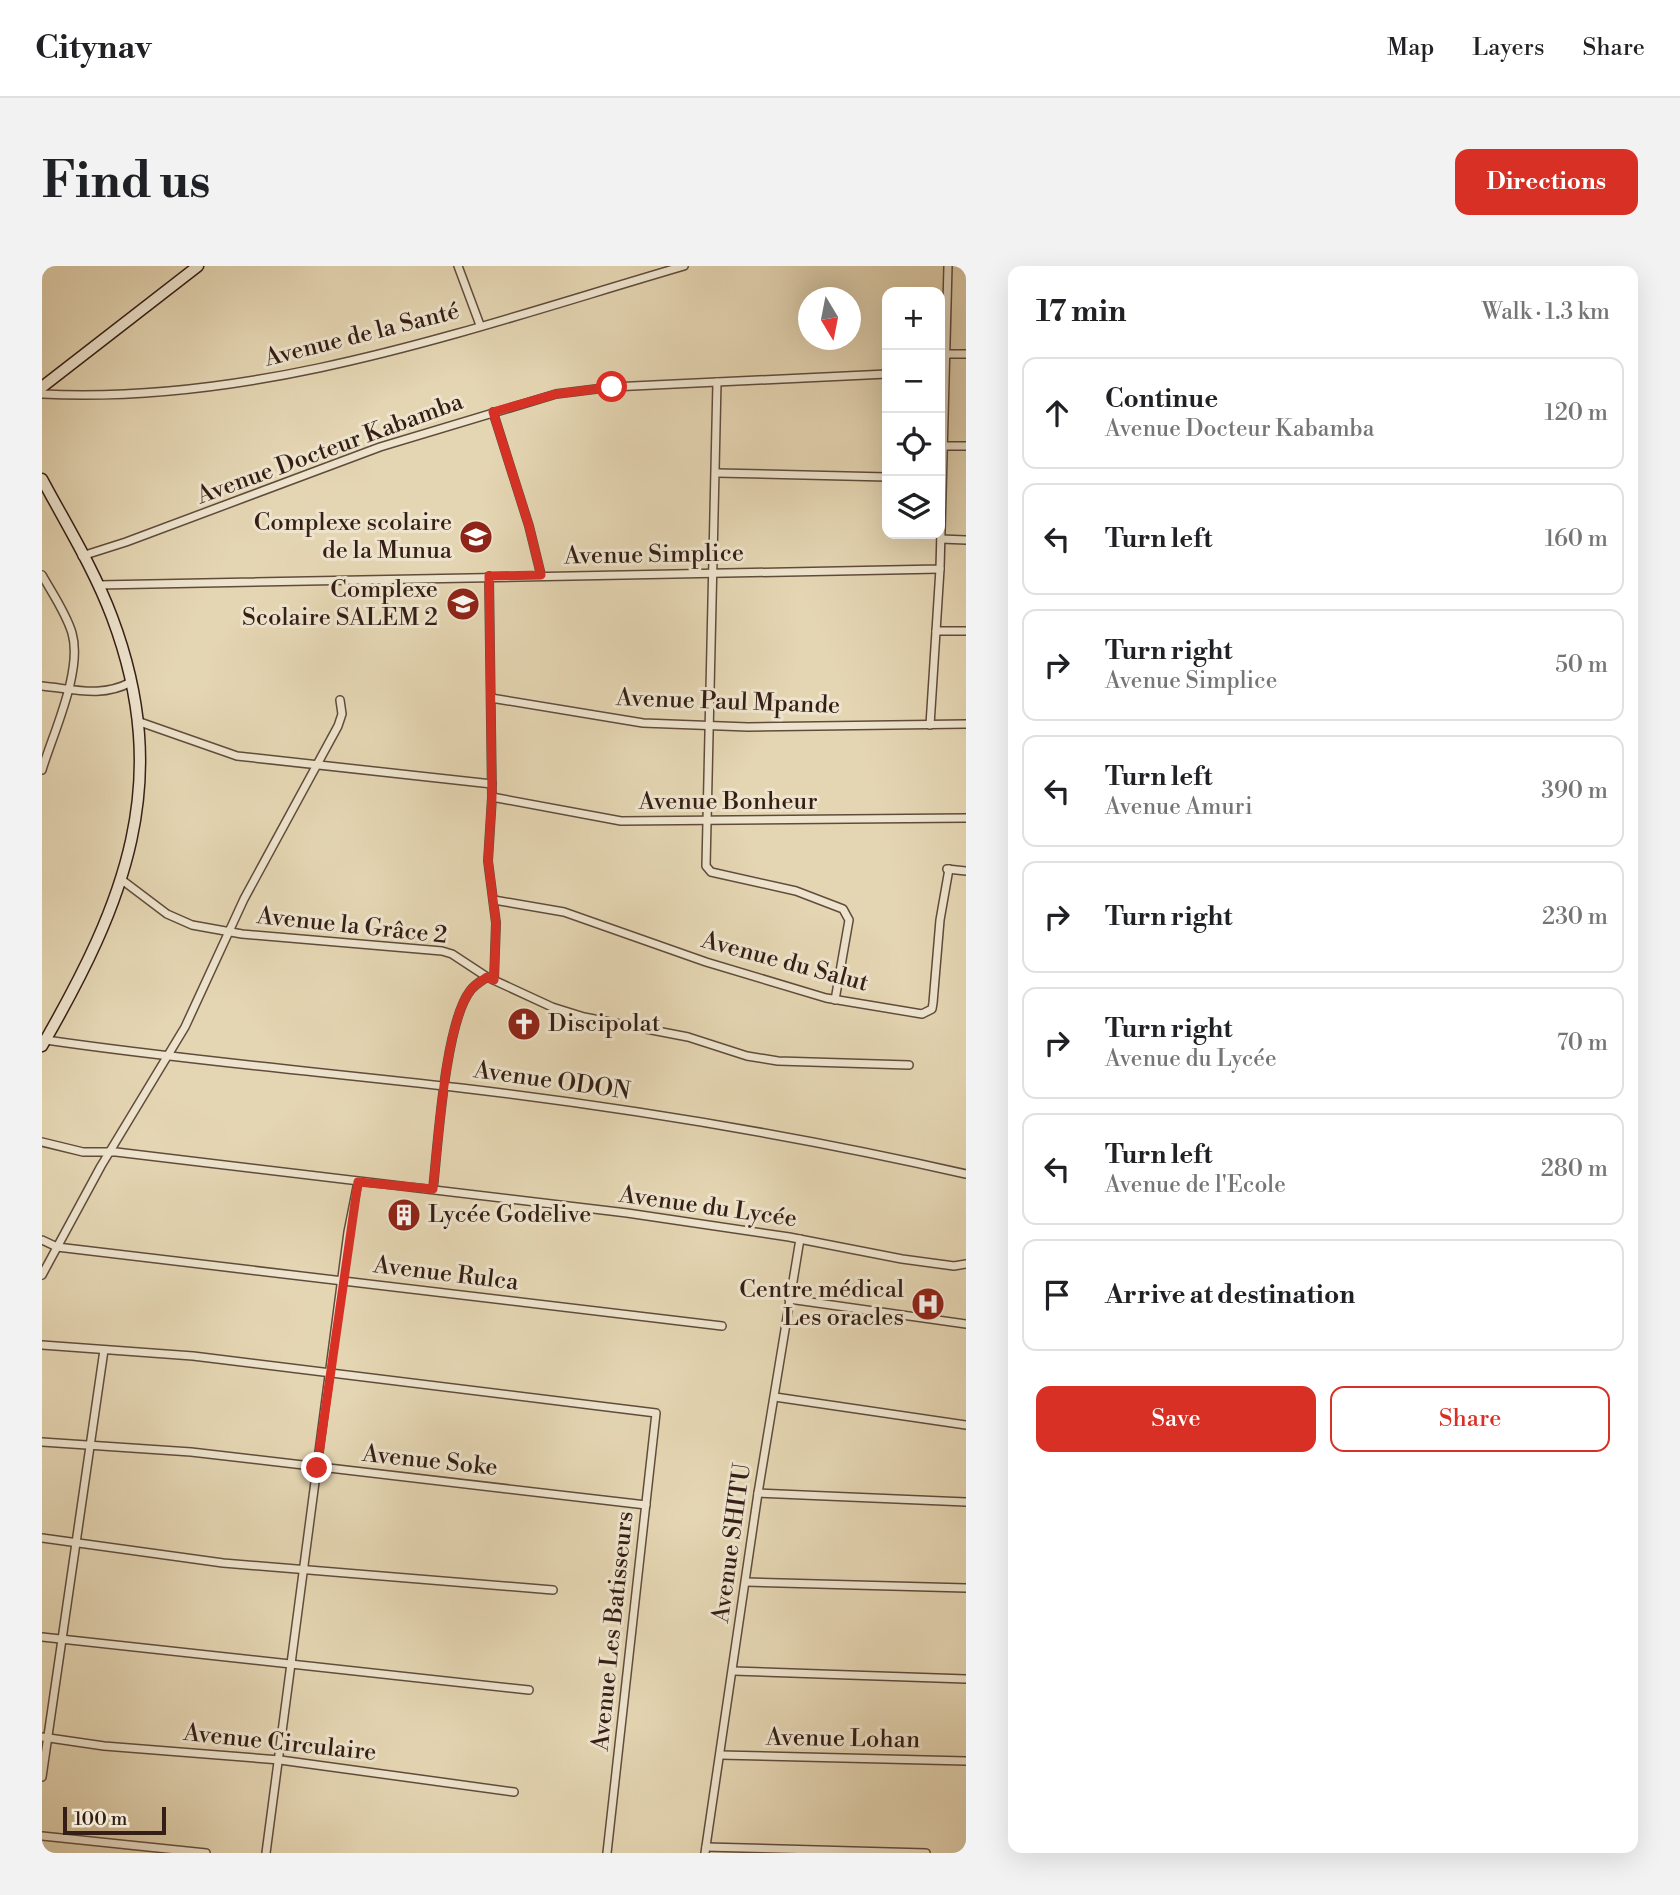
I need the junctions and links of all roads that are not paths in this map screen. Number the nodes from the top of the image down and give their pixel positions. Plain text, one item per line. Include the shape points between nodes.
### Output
1 (198, 266) edge
2 (458, 266) edge
3 (684, 266) edge
4 (948, 266) edge
5 (480, 325) junction
6 (945, 354) joint
7 (966, 354) edge
8 (882, 374) edge
9 (718, 382) junction
10 (42, 387) edge
11 (42, 394) edge
12 (493, 412) junction
13 (945, 446) edge
14 (966, 446) edge
15 (717, 473) junction
16 (882, 477) edge
17 (42, 479) edge
18 (941, 539) joint
19 (966, 540) edge
20 (82, 556) junction
21 (940, 569) junction
22 (42, 575) edge
23 (541, 575) junction
24 (715, 575) junction
25 (489, 576) junction
26 (98, 585) junction
27 (936, 631) junction
28 (966, 631) edge
29 (131, 682) junction
30 (42, 686) edge
31 (69, 689) junction
32 (491, 698) junction
33 (340, 700) dead end
34 (137, 721) junction
35 (966, 724) edge
36 (710, 725) junction
37 (930, 725) junction
38 (319, 764) junction
39 (42, 770) edge
40 (492, 784) junction
41 (492, 797) junction
42 (966, 818) edge
43 (706, 823) junction
44 (966, 871) edge
45 (122, 880) junction
46 (494, 900) junction
47 (228, 931) junction
48 (490, 978) junction
49 (835, 1000) junction
50 (44, 1043) edge
51 (168, 1056) junction
52 (909, 1065) dead end
53 (446, 1086) junction
54 (42, 1142) edge
55 (110, 1152) junction
56 (966, 1174) edge
57 (358, 1182) junction
58 (433, 1189) junction
59 (42, 1240) edge
60 (800, 1240) junction
61 (57, 1247) junction
62 (966, 1264) edge
63 (42, 1275) edge
64 (342, 1281) junction
65 (789, 1298) junction
66 (966, 1324) edge
67 (722, 1326) dead end
68 (42, 1345) edge
69 (104, 1350) junction
70 (332, 1374) junction
71 (775, 1397) junction
72 (966, 1425) edge
73 (42, 1442) edge
74 (91, 1443) junction
75 (317, 1468) junction
76 (758, 1493) junction
77 (966, 1502) edge
78 (646, 1505) junction
79 (42, 1538) edge
80 (75, 1540) junction
81 (303, 1569) junction
82 (746, 1582) junction
83 (966, 1588) edge
84 (553, 1590) dead end
85 (42, 1637) edge
86 (62, 1639) junction
87 (292, 1665) junction
88 (733, 1671) junction
89 (966, 1679) edge
90 (529, 1690) dead end
91 (45, 1737) edge
92 (720, 1755) junction
93 (280, 1760) junction
94 (966, 1761) edge
95 (42, 1777) edge
96 (514, 1792) dead end
97 (42, 1836) edge
98 (148, 1850) edge
99 (705, 1850) edge
100 (206, 1853) edge
101 (266, 1853) edge
102 (607, 1853) edge
103 (926, 1853) edge

1 - 10 street
2 - 5 street
3 - 5 street, Avenue de la Santé
4 - 6 street
5 - 11 street, Avenue de la Santé via 237,385 117,396
6 - 7 street
8 - 9 street, Avenue Docteur Kabamba
9 - 12 street, Avenue Docteur Kabamba via 587,389
9 - 15 street
12 - 20 street, Avenue Docteur Kabamba via 380,447
12 - 23 street
13 - 14 street
15 - 16 street
15 - 24 street
17 - 20 street
18 - 19 street
18 - 21 street
20 - 26 street
21 - 24 street, Avenue Simplice
21 - 27 street
22 - 31 street via 72,632
23 - 24 street, Avenue Simplice
23 - 25 street, Avenue Simplice
24 - 36 street
25 - 26 street, Avenue Simplice
25 - 32 street
26 - 29 street
27 - 28 street
27 - 37 street
29 - 31 street via 107,692
29 - 34 street
30 - 31 street
31 - 39 street
32 - 36 street, Avenue Paul Mpande via 643,723
32 - 40 street
33 - 38 street via 342,714
34 - 38 street via 237,757
34 - 45 street via 136,820
35 - 37 street, Avenue Paul Mpande
36 - 37 street, Avenue Paul Mpande
36 - 43 street
38 - 40 street
38 - 47 street
40 - 41 street
41 - 43 street, Avenue Bonheur via 621,821
41 - 46 street via 488,860
42 - 43 street, Avenue Bonheur
43 - 49 street via 706,866 711,872 796,891 836,905 847,914
44 - 49 street, Avenue du Salut via 948,869 932,1009 922,1014
45 - 47 street, Avenue la Grâce 2 via 167,914 192,925
45 - 50 street via 103,933
46 - 48 street
46 - 49 street, Avenue du Salut via 564,912 706,962
47 - 48 street, Avenue la Grâce 2 via 442,951
47 - 51 street via 186,1027
48 - 52 street, Avenue la Grâce 2 via 552,1007 688,1037 747,1056
48 - 53 street via 470,990 460,1010
50 - 51 street, Avenue ODON
51 - 53 street, Avenue ODON
51 - 55 street
53 - 56 street, Avenue ODON via 807,1139
53 - 58 street
54 - 55 street, Avenue du Lycée via 83,1152
55 - 57 street, Avenue du Lycée
55 - 61 street
57 - 58 street, Avenue du Lycée
57 - 64 street
58 - 60 street, Avenue du Lycée
59 - 61 street, Avenue Rulca
60 - 62 street, Avenue du Lycée via 902,1259
60 - 65 street, Avenue SHITU
61 - 63 street
61 - 64 street, Avenue Rulca
64 - 67 street, Avenue Rulca
64 - 70 street
65 - 66 street
65 - 71 street, Avenue SHITU
68 - 69 street
69 - 70 street
69 - 74 street
70 - 75 street
70 - 78 street, Avenue Les Batisseurs via 656,1413
71 - 72 street
71 - 76 street, Avenue SHITU
73 - 74 street, Avenue Soke
74 - 75 street, Avenue Soke
74 - 80 street
75 - 78 street, Avenue Soke
75 - 81 street
76 - 77 street
76 - 82 street, Avenue SHITU
78 - 102 street, Avenue Les Batisseurs
79 - 80 street
80 - 81 street via 223,1563
80 - 86 street
81 - 84 street
81 - 87 street
82 - 83 street
82 - 88 street, Avenue SHITU
85 - 86 street
86 - 87 street
86 - 91 street
87 - 90 street
87 - 93 street
88 - 89 street
88 - 92 street, Avenue SHITU
91 - 93 street, Avenue Circulaire
91 - 95 street
92 - 94 street, Avenue Lohan
92 - 99 street, Avenue SHITU
93 - 96 street, Avenue Circulaire
93 - 101 street
97 - 98 street
98 - 100 street
99 - 103 street

